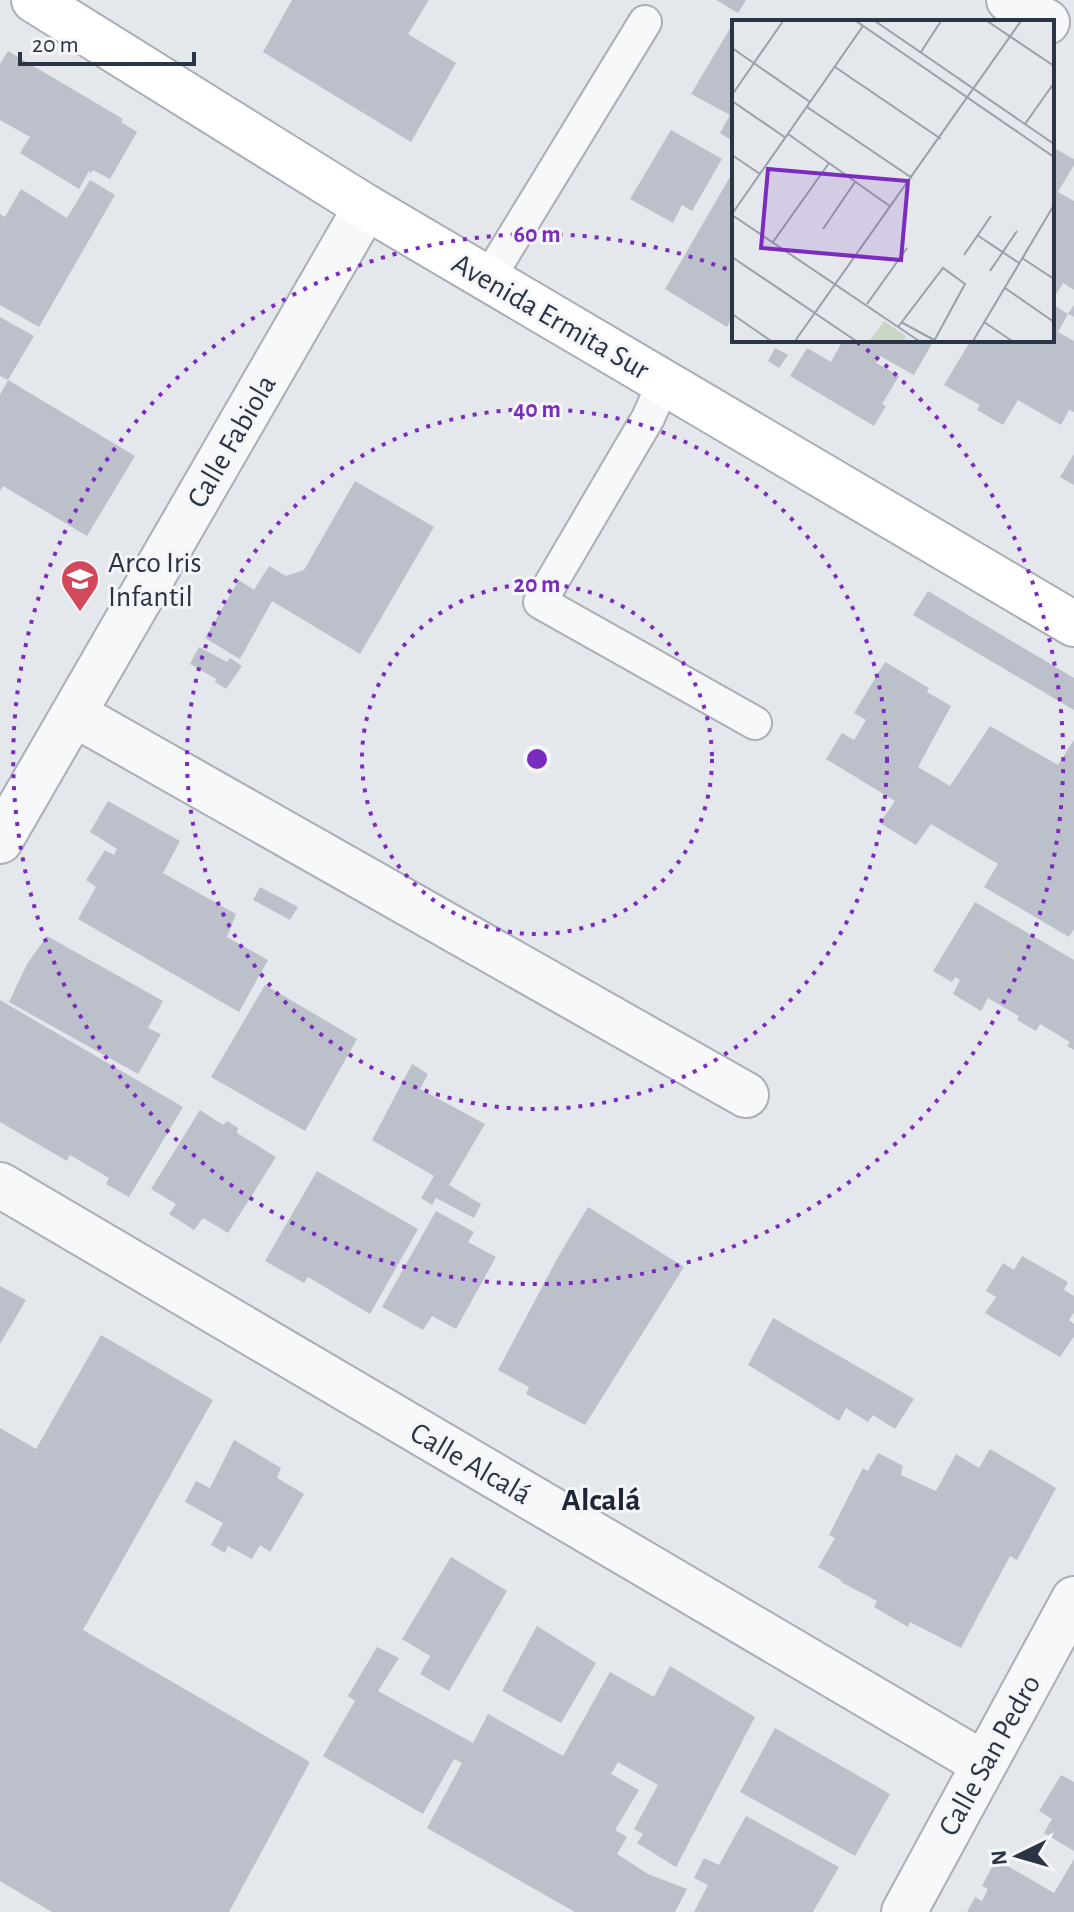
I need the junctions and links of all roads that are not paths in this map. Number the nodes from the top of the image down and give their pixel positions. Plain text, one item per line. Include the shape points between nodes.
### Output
1 (34, 0) edge
2 (1009, 0) edge
3 (1044, 20) edge
4 (645, 22) dead end
5 (1054, 26) edge
6 (1074, 38) edge
7 (366, 207) junction
8 (488, 279) junction
9 (664, 382) junction
10 (1074, 624) edge
11 (74, 714) junction
12 (755, 723) dead end
13 (0, 841) edge
14 (746, 1095) dead end
15 (0, 1185) edge
16 (1074, 1599) edge
17 (984, 1764) junction
18 (904, 1912) edge

1 - 7 main road, Avenida Ermita Sur
2 - 3 street
4 - 8 lane
5 - 6 street
7 - 8 main road, Avenida Ermita Sur
7 - 11 street, Calle Fabiola
8 - 9 main road, Avenida Ermita Sur
9 - 10 main road, Avenida Ermita Sur
9 - 12 lane via 540,602
11 - 13 street, Calle Fabiola
11 - 14 street
15 - 17 street, Calle Alcalá
16 - 17 street, Calle San Pedro
17 - 18 street, Calle San Pedro

